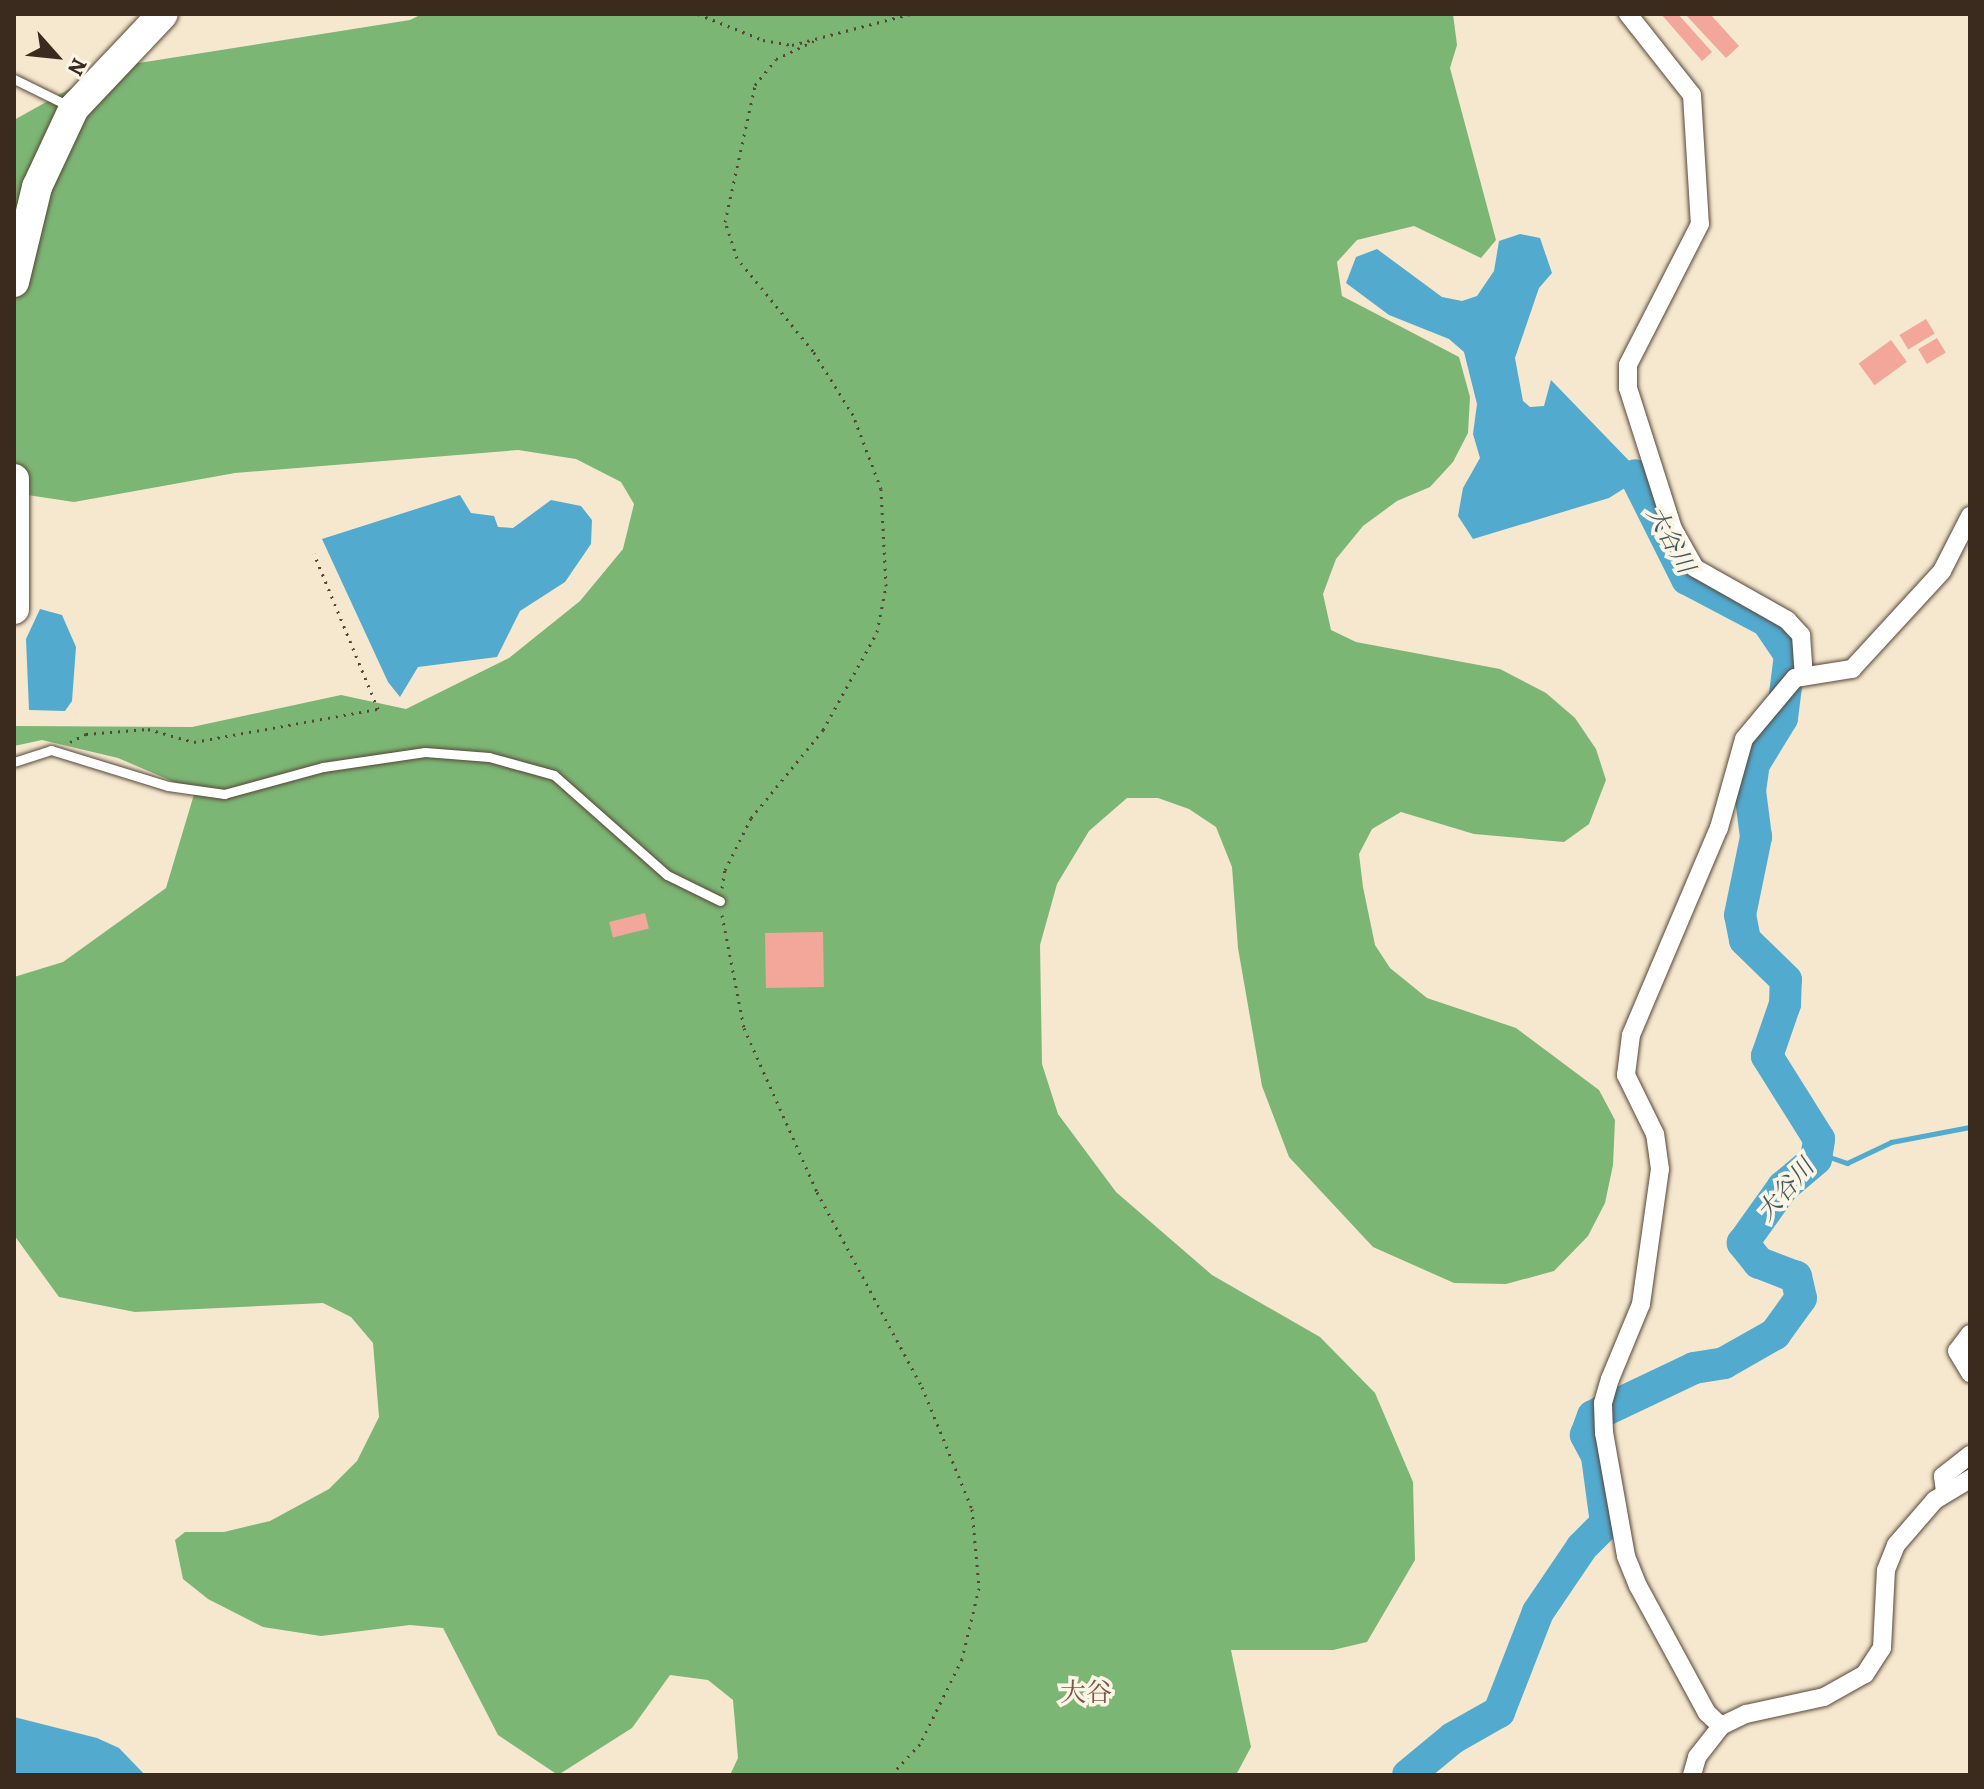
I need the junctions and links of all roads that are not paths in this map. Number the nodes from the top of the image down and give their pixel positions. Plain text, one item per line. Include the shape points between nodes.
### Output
1 (163, 14) edge
2 (1628, 14) edge
3 (14, 79) edge
4 (74, 108) junction
5 (14, 282) edge
6 (14, 479) edge
7 (1970, 516) edge
8 (14, 609) edge
9 (1804, 674) junction
10 (14, 762) edge
11 (720, 901) road end
12 (1970, 1334) edge
13 (1970, 1373) edge
14 (1970, 1455) edge
15 (1970, 1479) edge
16 (1945, 1492) junction
17 (1721, 1726) junction
18 (1692, 1775) edge

1 - 4 main road
2 - 9 street via 1692,95 1700,224 1628,365 1628,388 1673,529 1695,568 1787,620 1801,635
3 - 4 lane
4 - 5 main road via 37,187
6 - 8 main road
7 - 9 street via 1942,571 1852,669
9 - 17 street via 1778,695 1744,739 1719,828 1631,1035 1626,1075 1655,1134 1660,1169 1641,1304 1603,1403 1604,1433 1626,1556 1707,1713
10 - 11 lane via 51,750 168,786 224,794 323,767 425,752 489,757 554,775 667,875
12 - 13 street via 1957,1351
14 - 16 street via 1943,1476
15 - 16 street
16 - 17 street via 1902,1535 1891,1554 1882,1648 1865,1674 1824,1697 1746,1714
17 - 18 street via 1697,1757

